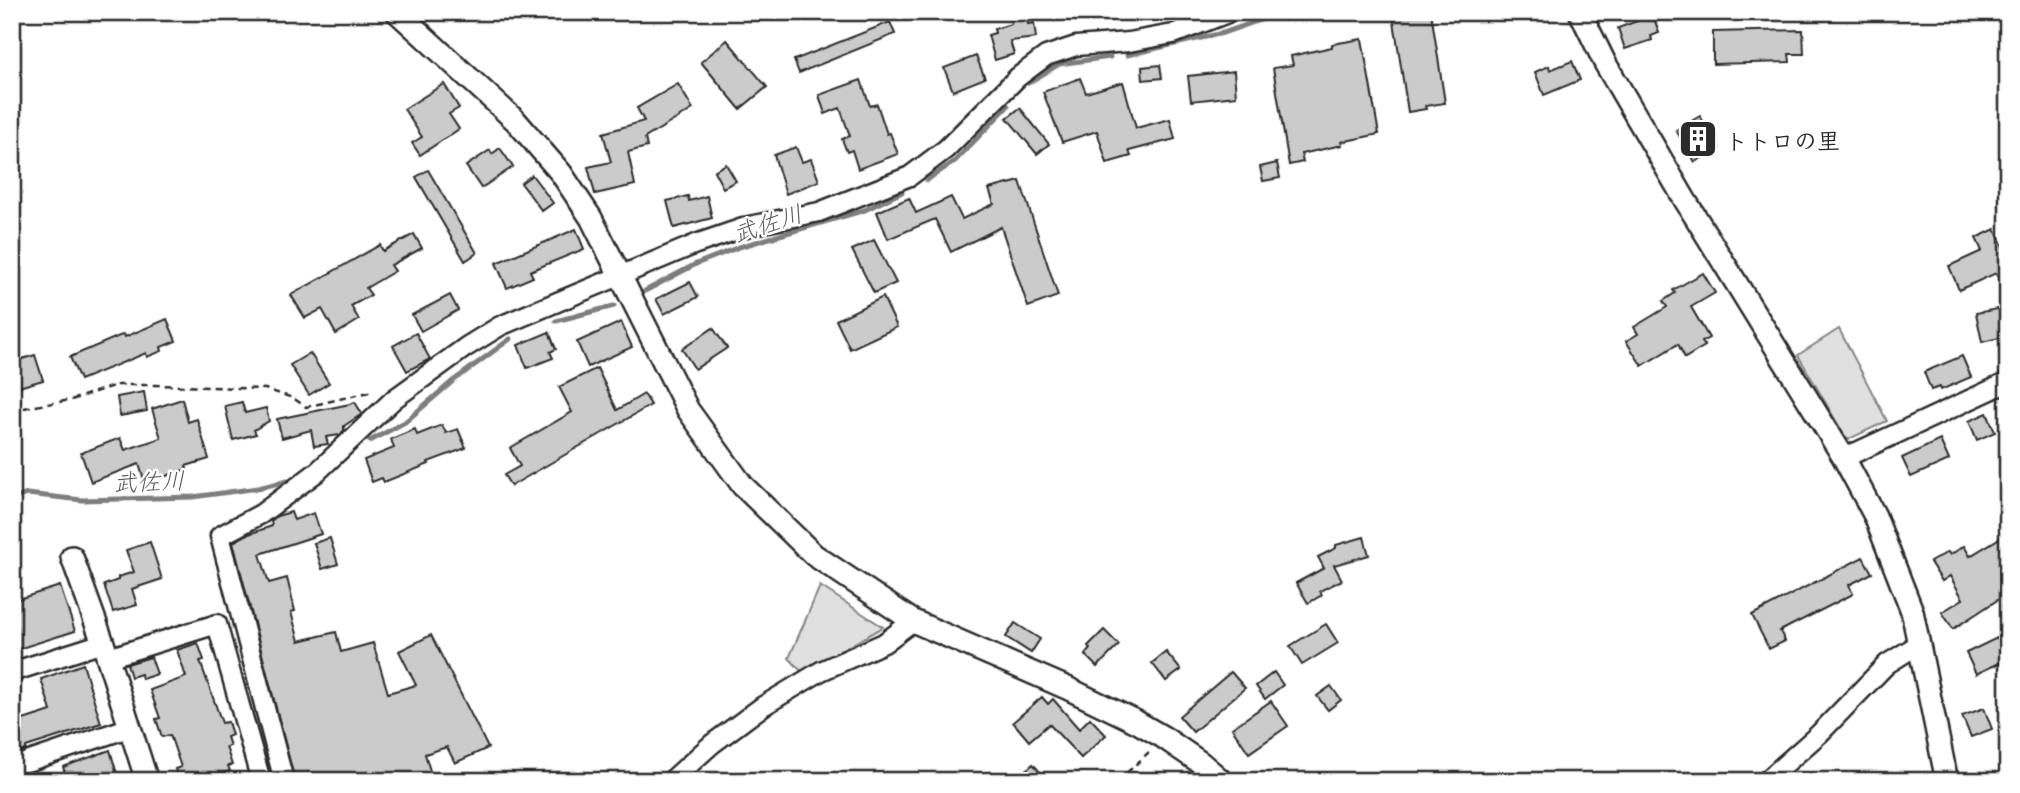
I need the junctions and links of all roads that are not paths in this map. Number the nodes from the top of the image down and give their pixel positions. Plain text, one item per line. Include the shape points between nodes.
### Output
1 (397, 12) edge
2 (1230, 12) edge
3 (1580, 12) edge
4 (621, 275) junction
5 (2008, 383) edge
6 (1844, 458) junction
7 (72, 557) dead end
8 (913, 621) junction
9 (1919, 644) junction
10 (105, 650) junction
11 (12, 672) edge
12 (131, 727) junction
13 (12, 767) edge
14 (147, 781) edge
15 (261, 781) edge
16 (284, 781) edge
17 (671, 781) edge
18 (1222, 781) edge
19 (1766, 781) edge
20 (1947, 781) edge

1 - 4 street via 516,121 561,173
2 - 4 street via 1172,34 1076,47 1046,56 1018,77 946,149 910,176 819,212 749,226 696,244
3 - 6 street via 1685,200
4 - 8 street via 688,410 743,486 814,555
4 - 16 street via 500,326 394,399 317,472 261,514 220,537
5 - 6 street
6 - 9 street via 1875,516 1912,611
7 - 10 street
8 - 17 street via 884,643 821,671 763,706
8 - 18 street via 1067,688 1163,737
9 - 19 street via 1887,664
9 - 20 street
10 - 11 street
10 - 12 street
10 - 15 street via 217,624
12 - 13 street
12 - 14 street

